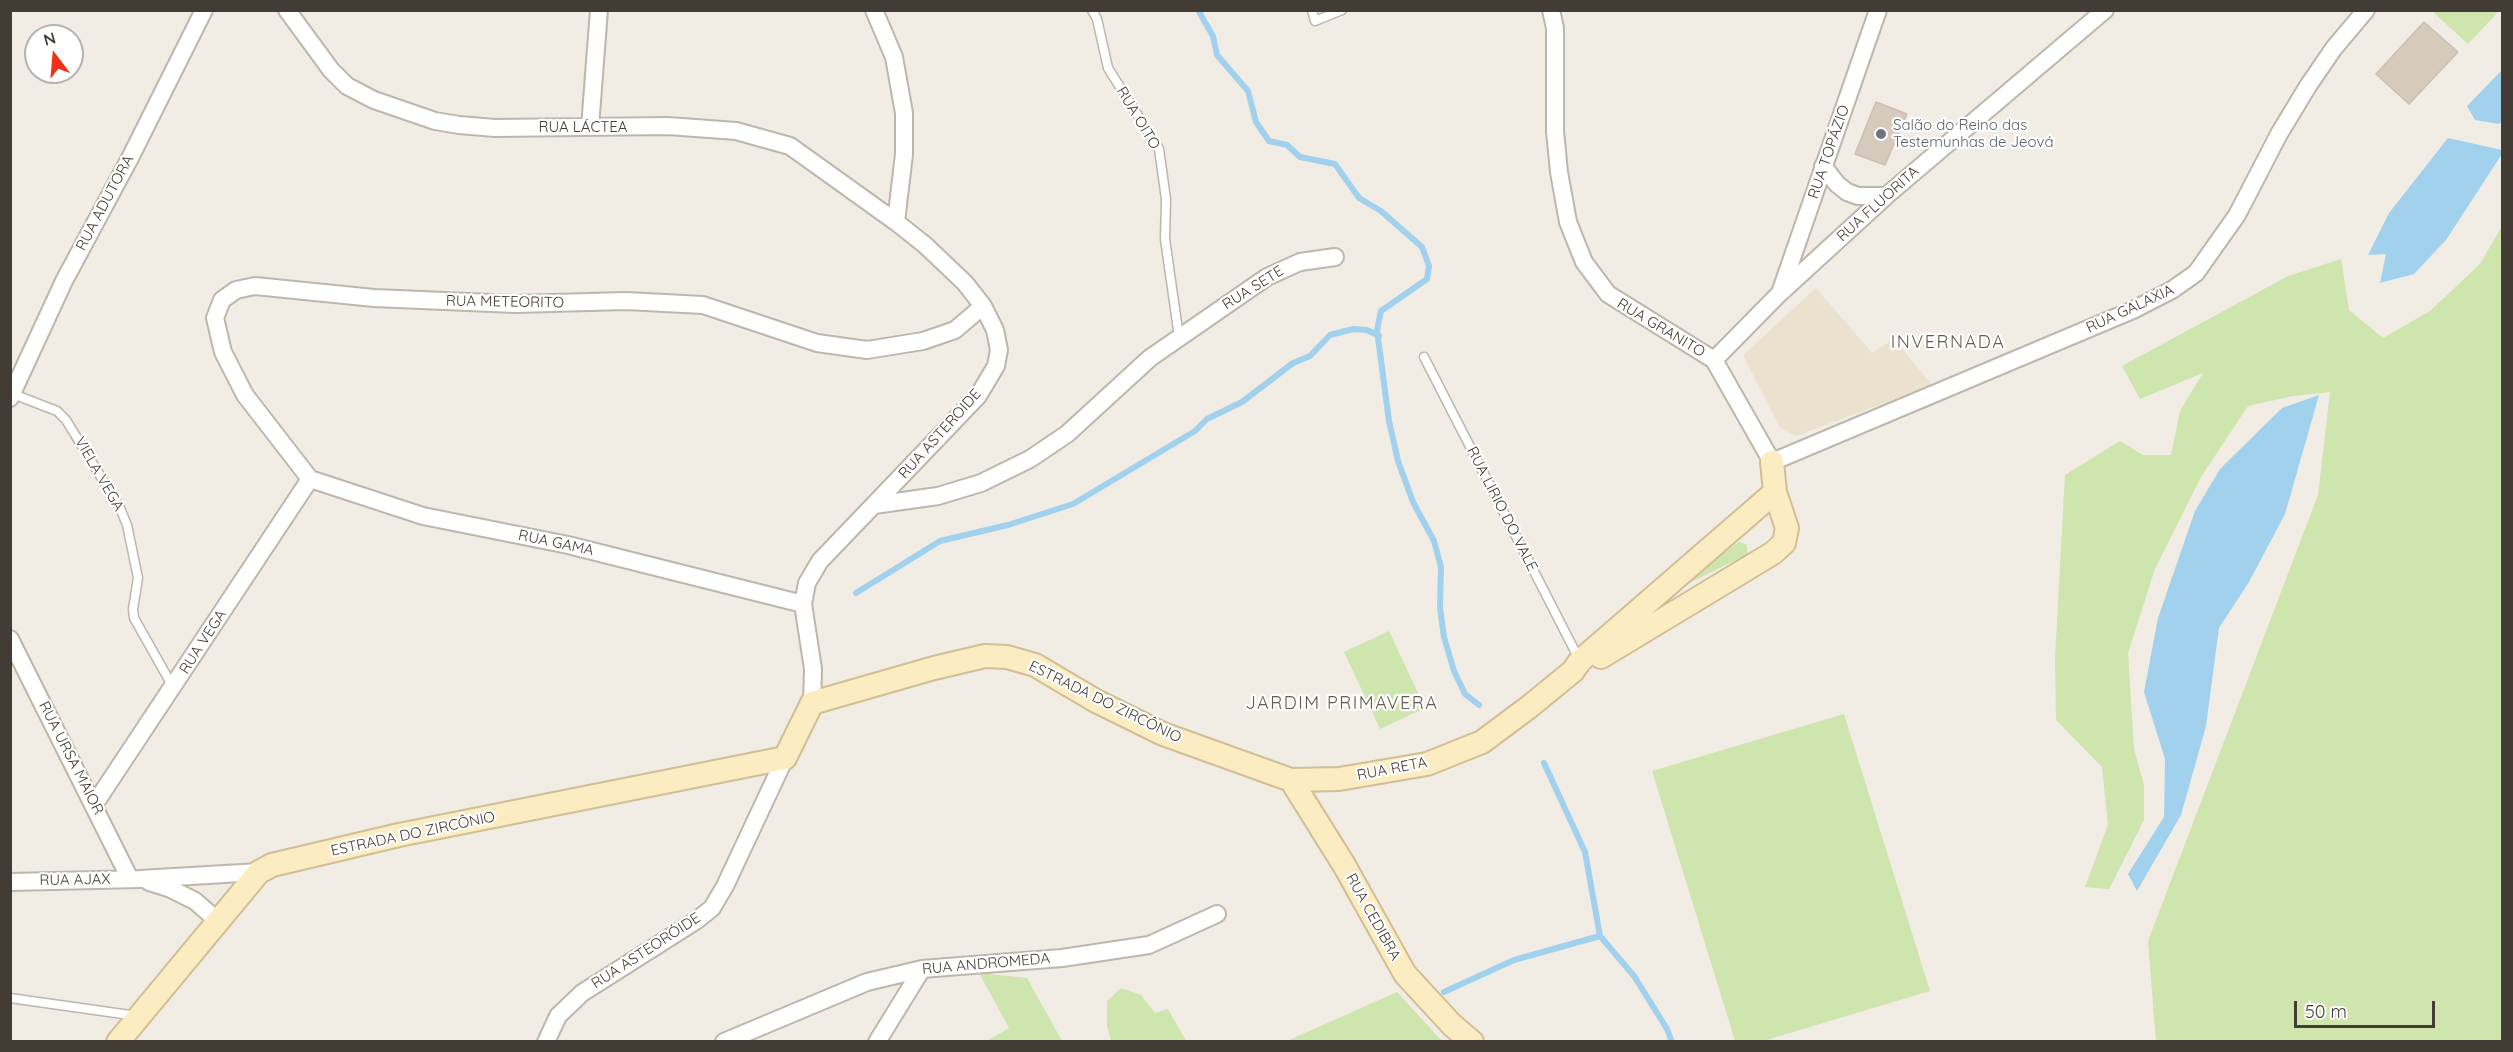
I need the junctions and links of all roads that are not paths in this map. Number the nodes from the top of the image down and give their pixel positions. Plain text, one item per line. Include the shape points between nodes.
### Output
1 (204, 10) edge
2 (287, 10) edge
3 (599, 10) edge
4 (874, 10) edge
5 (1092, 10) edge
6 (1312, 10) edge
7 (1342, 10) edge
8 (1551, 10) edge
9 (1878, 10) edge
10 (2105, 10) edge
11 (2366, 10) edge
12 (590, 127) junction
13 (1823, 166) junction
14 (1886, 196) junction
15 (896, 222) junction
16 (1335, 257) dead end
17 (1779, 293) junction
18 (983, 306) junction
19 (1179, 337) junction
20 (1424, 357) dead end
21 (1714, 360) junction
22 (12, 396) edge
23 (1772, 462) junction
24 (310, 479) junction
25 (1775, 492) junction
26 (874, 505) junction
27 (803, 604) junction
28 (10, 639) edge
29 (1577, 666) junction
30 (173, 688) junction
31 (812, 703) junction
32 (785, 758) junction
33 (1291, 780) junction
34 (94, 805) junction
35 (259, 873) junction
36 (135, 879) junction
37 (10, 882) edge
38 (1217, 914) dead end
39 (219, 922) junction
40 (922, 969) junction
41 (10, 998) edge
42 (140, 1017) junction
43 (118, 1041) edge
44 (546, 1041) edge
45 (724, 1041) edge
46 (877, 1041) edge
47 (1472, 1041) edge

1 - 22 street, RUA ADUTORA via 64,281
2 - 12 street, RUA LÁCTEA via 331,70 347,86 374,100 459,125
3 - 12 street
4 - 15 street via 894,57 904,113 904,154
5 - 19 lane, RUA OITO via 1108,68 1159,148 1166,199 1165,239
6 - 7 lane via 1315,21
8 - 21 street, RUA GRANITO via 1555,28 1559,172 1568,222 1584,262 1608,294
9 - 13 street, RUA TOPÁZIO
10 - 14 street, RUA FLUORITA
11 - 23 street, RUA GALAXIA via 2308,86 2237,215 2196,273 2133,310
12 - 15 street, RUA LÁCTEA via 668,126 736,131 790,146
13 - 14 street via 1847,192
13 - 17 street, RUA TOPÁZIO
14 - 17 street, RUA FLUORITA
15 - 18 street, RUA ASTEROIDE via 957,275
16 - 19 street, RUA SETE via 1300,262 1267,277
17 - 21 street, RUA FLUORITA
18 - 24 street, RUA METEORITO via 955,330 923,341 867,350 817,343 703,305 626,301 515,304 374,298 255,286 236,290 222,300 215,318 223,352 245,395
18 - 26 street, RUA ASTEROIDE via 995,330 999,350 996,366 978,396
19 - 26 street, RUA SETE via 1150,358 1067,434 1030,459 981,483 938,496
20 - 29 lane, RUA LIRIO DO VALE
21 - 23 street, RUA GRANITO
22 - 30 lane, VIELA VEGA via 57,411 66,420 120,508 138,578 134,618
23 - 25 street, RUA RETA
24 - 27 street, RUA GAMA via 423,516 568,545
24 - 30 street, RUA VEGA
25 - 29 street, RUA RETA
25 - 29 street, RUA RETA via 1787,528 1784,543 1773,554 1585,667
26 - 27 street, RUA ASTEROIDE via 820,561 807,583
27 - 31 street, RUA ASTEROIDE via 813,669
28 - 34 street, RUA URSA MAIOR
29 - 33 street, RUA RETA via 1482,742 1427,764 1339,779
30 - 34 street, RUA VEGA
31 - 32 street, RUA ASTEROIDE
31 - 33 street, ESTRADA DO ZIRCÔNIO via 934,668 985,656 1007,657 1035,665 1163,734
32 - 35 street, ESTRADA DO ZIRCÔNIO via 399,835 272,865
32 - 44 street, RUA ASTEORÓIDE via 712,908 582,993 558,1016
33 - 47 street, RUA CEDIBRA via 1405,974
34 - 36 street, RUA URSA MAIOR
35 - 36 street, RUA AJAX
35 - 39 street, ESTRADA DO ZIRCÔNIO
36 - 37 street, RUA AJAX
36 - 39 street, RUA AJAX via 171,889 195,901
38 - 40 street, RUA ANDROMEDA via 1149,945 1062,958
39 - 42 street, ESTRADA DO ZIRCÔNIO
40 - 45 street, RUA ANDROMEDA via 867,982
40 - 46 street
41 - 42 lane
42 - 43 street, ESTRADA DO ZIRCÔNIO

